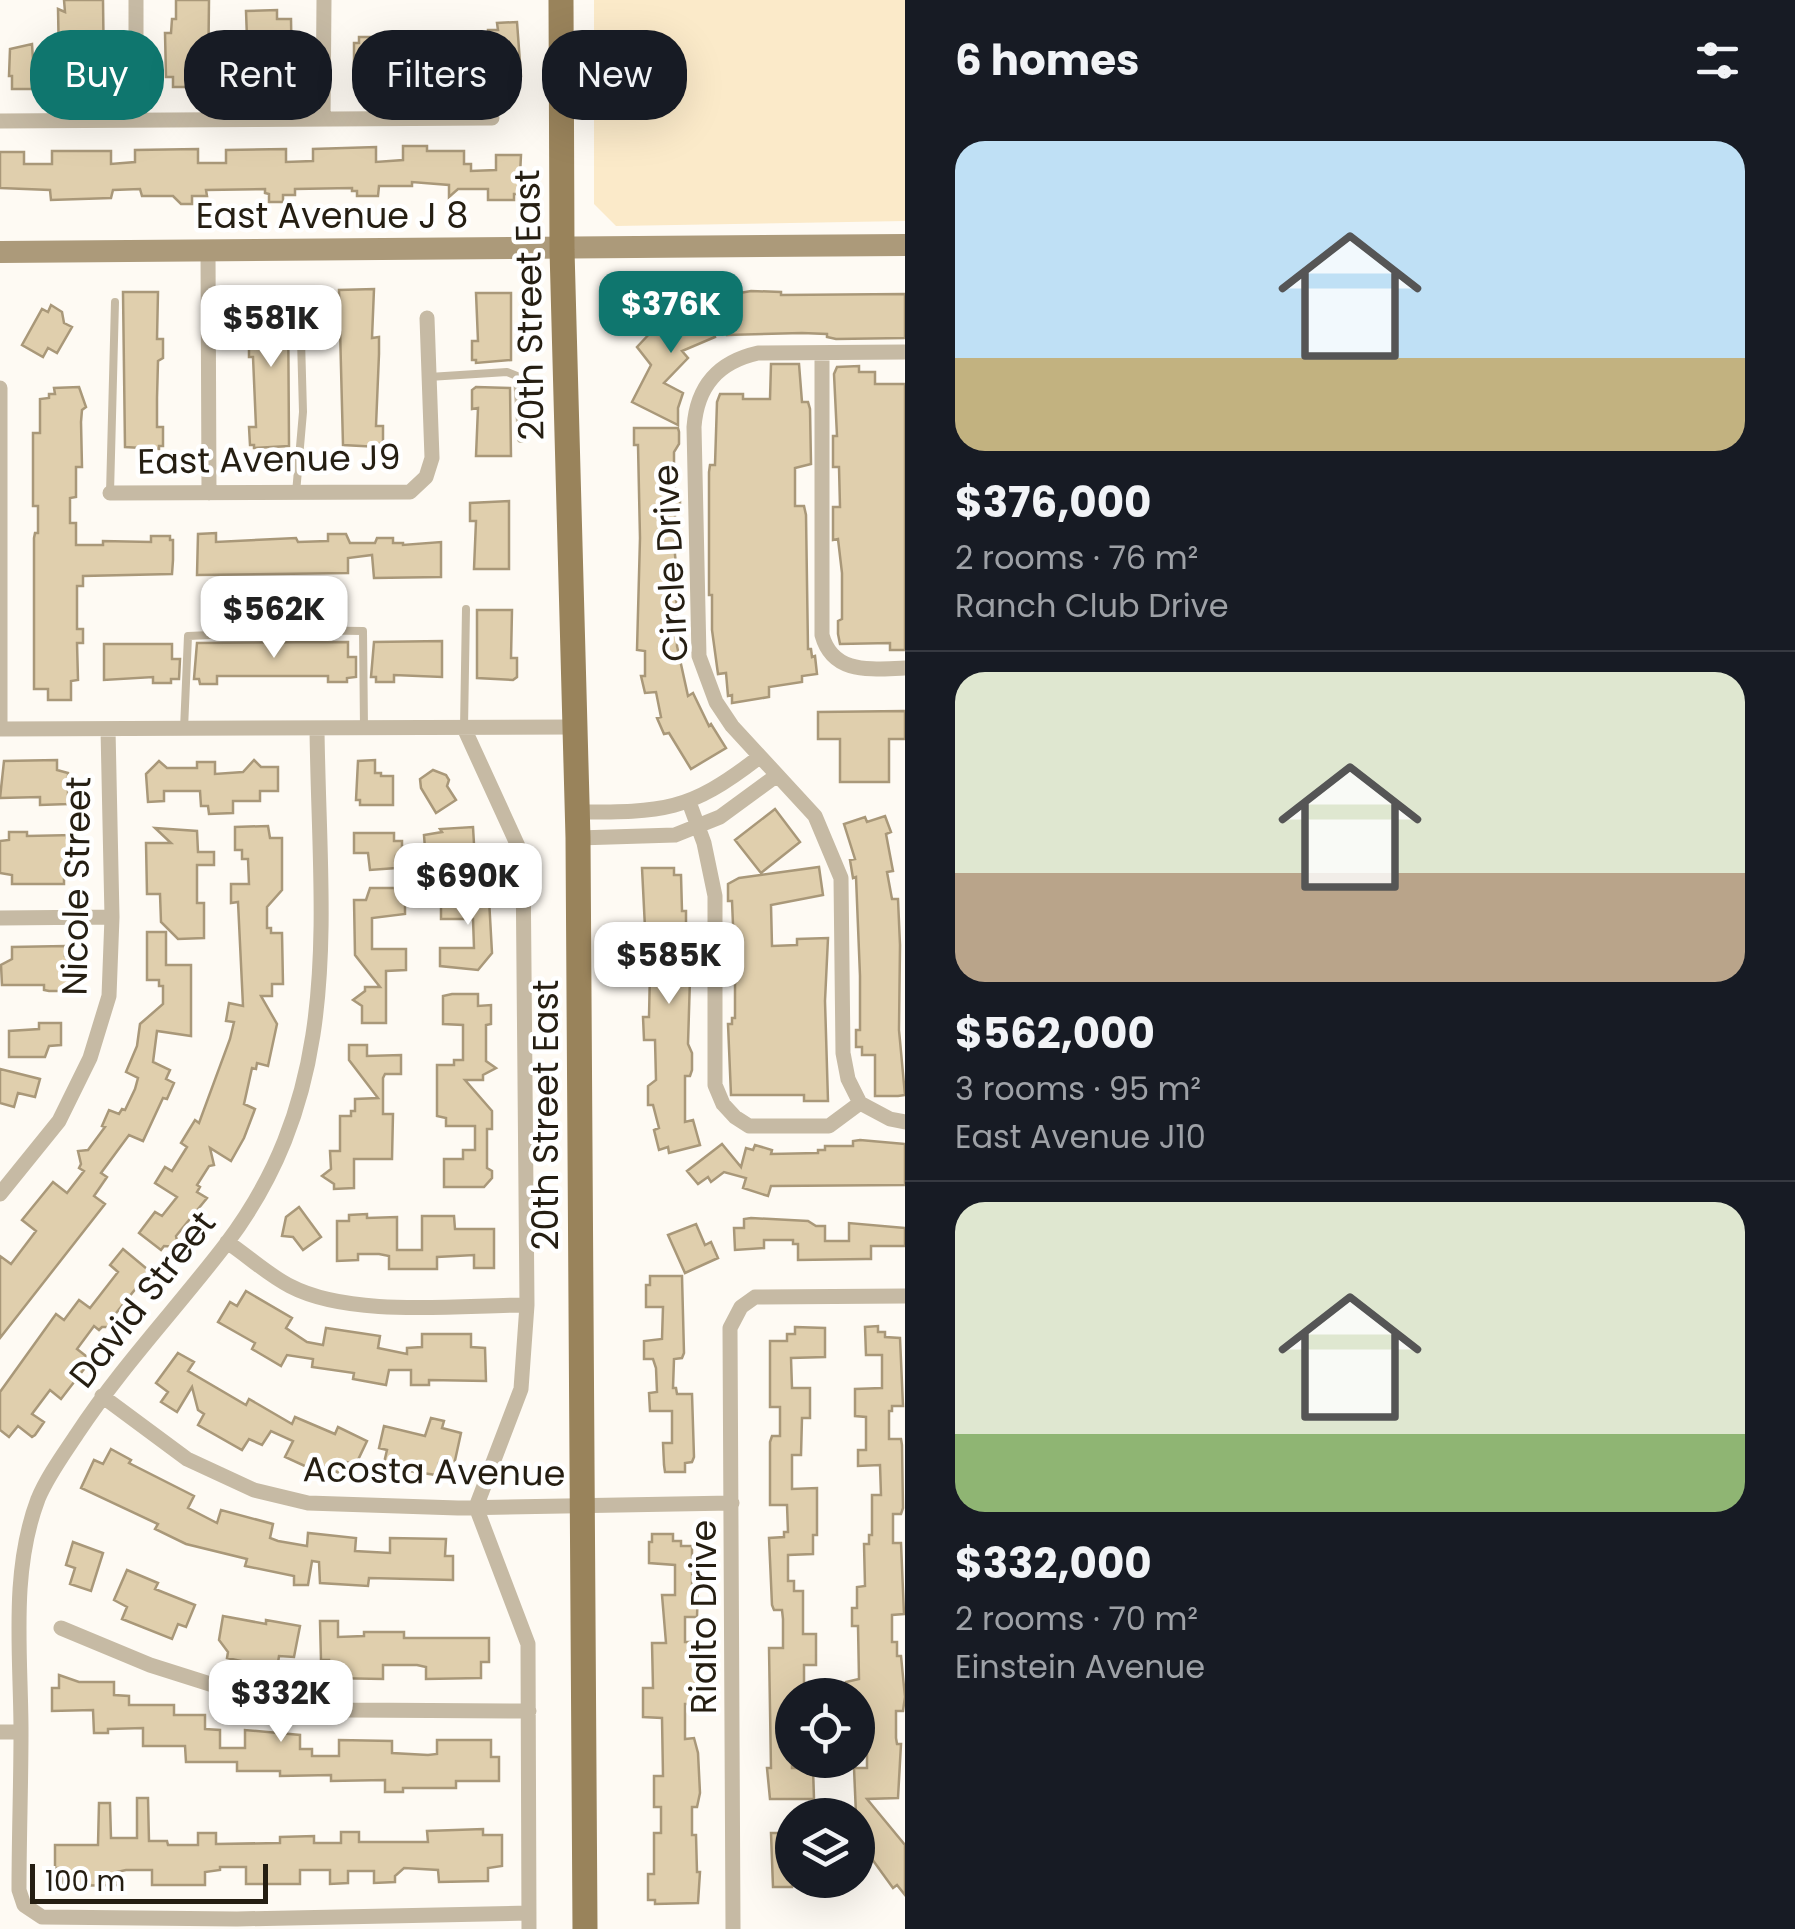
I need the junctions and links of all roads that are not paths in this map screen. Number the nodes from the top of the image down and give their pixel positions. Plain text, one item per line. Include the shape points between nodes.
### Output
1 (136, 0) edge
2 (324, 0) edge
3 (561, 0) edge
4 (136, 30) edge
5 (324, 30) edge
6 (136, 120) edge
7 (0, 121) edge
8 (905, 245) edge
9 (208, 250) junction
10 (562, 250) junction
11 (0, 252) edge
12 (115, 302) dead end
13 (300, 303) dead end
14 (428, 318) dead end
15 (905, 352) edge
16 (822, 353) junction
17 (429, 378) junction
18 (0, 388) edge
19 (521, 439) dead end
20 (110, 493) joint
21 (209, 493) junction
22 (296, 493) junction
23 (466, 610) dead end
24 (289, 630) dead end
25 (256, 633) dead end
26 (905, 668) edge
27 (574, 727) junction
28 (317, 728) junction
29 (364, 728) junction
30 (464, 728) junction
31 (0, 729) edge
32 (108, 729) junction
33 (184, 729) junction
34 (758, 758) junction
35 (776, 776) junction
36 (689, 802) junction
37 (577, 812) junction
38 (698, 826) junction
39 (578, 838) junction
40 (112, 917) junction
41 (0, 918) edge
42 (860, 1103) junction
43 (905, 1122) edge
44 (0, 1194) edge
45 (227, 1242) junction
46 (905, 1296) edge
47 (527, 1304) junction
48 (102, 1396) junction
49 (583, 1504) junction
50 (732, 1504) junction
51 (476, 1507) junction
52 (61, 1628) dead end
53 (529, 1711) junction
54 (0, 1732) edge
55 (21, 1732) junction
56 (529, 1921) edge
57 (237, 1924) edge
58 (586, 1929) edge
59 (733, 1929) edge

1 - 4 street
2 - 5 street
3 - 10 main road, 20th Street East
6 - 7 street
8 - 10 street, East Avenue J 8
9 - 10 street, East Avenue J 8
9 - 11 street, East Avenue J 8
9 - 21 street
10 - 27 main road, 20th Street East
12 - 20 lane
13 - 22 lane via 303,412
14 - 17 street
15 - 16 street
16 - 26 street via 822,636 845,665
16 - 34 street, Circle Drive via 740,357 701,392 694,427 699,656 716,702
17 - 19 lane via 516,376
17 - 22 street, East Avenue J9 via 432,458 426,477 410,492
18 - 31 street
20 - 21 street, East Avenue J9
21 - 22 street, East Avenue J9
23 - 30 lane
24 - 29 lane via 362,631
25 - 33 lane via 188,636
27 - 30 street
27 - 37 main road, 20th Street East
28 - 29 street
28 - 33 street
28 - 45 street, David Street via 320,987 314,1043 273,1172
29 - 30 street
30 - 47 street via 523,856
31 - 32 street
32 - 33 street
32 - 40 street, Nicole Street
34 - 35 street, Circle Drive
34 - 36 street
35 - 38 street
35 - 42 street, Circle Drive via 815,816 840,878 842,1053
36 - 37 street via 670,809
36 - 38 street
37 - 39 main road, 20th Street East
38 - 39 street via 674,835
38 - 42 street via 715,896 717,1094 750,1126 829,1126
39 - 49 main road, 20th Street East
40 - 41 street
40 - 44 street, Nicole Street via 109,996 90,1058 59,1122
42 - 43 street
45 - 47 street via 291,1286 328,1300
45 - 48 street, David Street
46 - 50 street, Rialto Drive via 755,1298 741,1307 730,1328
47 - 51 street via 521,1388
48 - 51 street, Acosta Avenue via 187,1459 254,1490 308,1502
48 - 55 street, David Street via 39,1497 24,1548
49 - 50 street, Acosta Avenue
49 - 51 street, Acosta Avenue
49 - 58 main road, 20th Street East
50 - 59 street, Rialto Drive
51 - 53 street via 528,1644
52 - 53 street via 251,1697 348,1710
53 - 56 street
54 - 55 street
55 - 57 street, David Street via 18,1890 24,1905 42,1917
56 - 57 street

